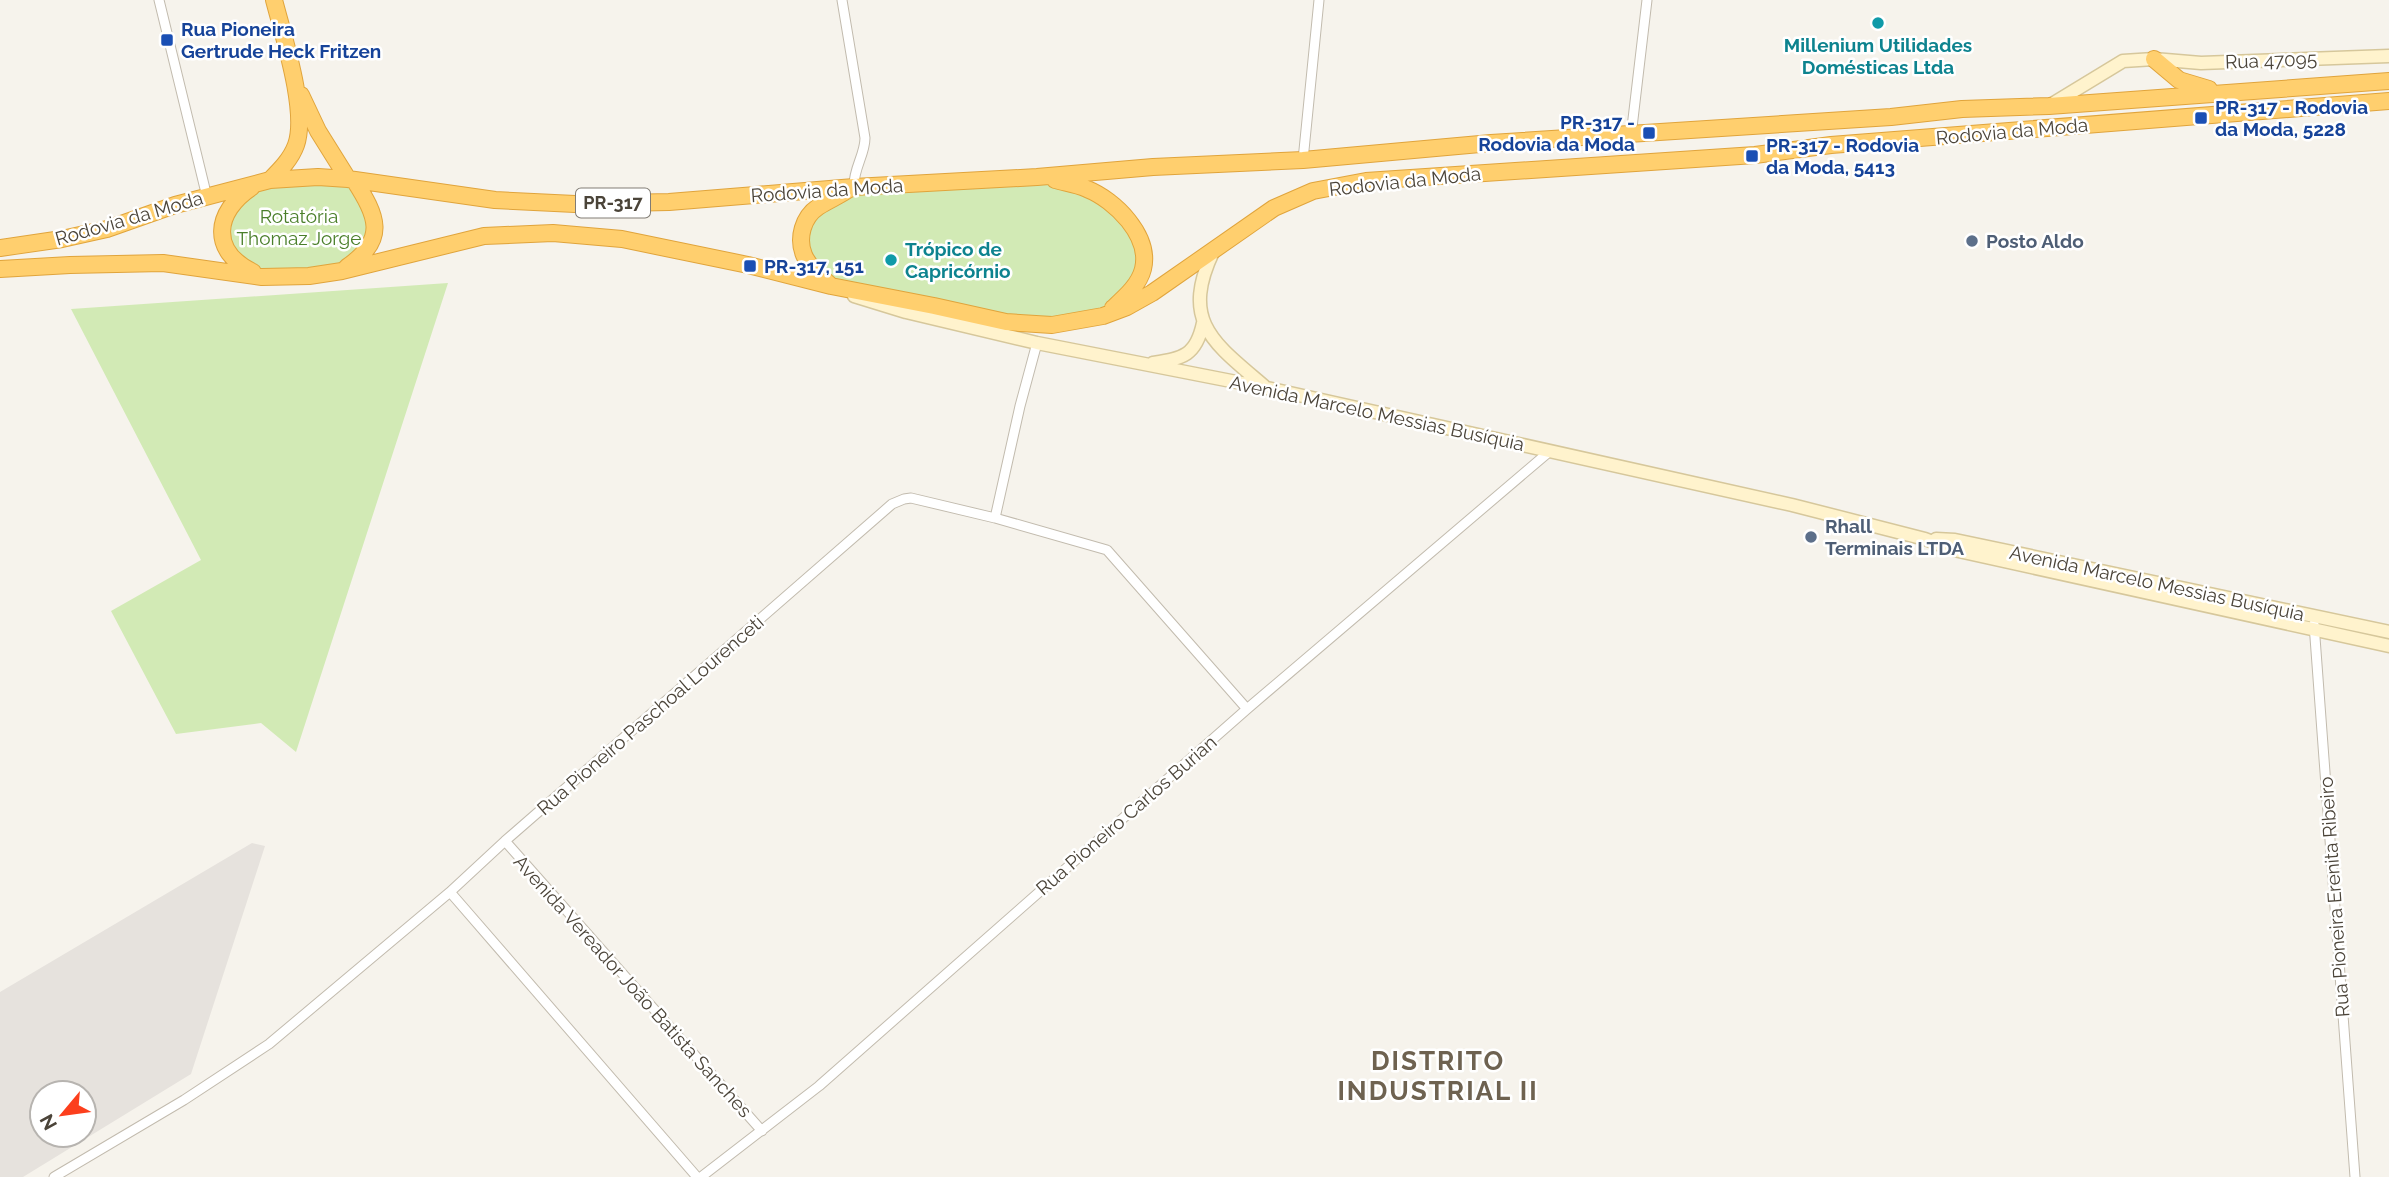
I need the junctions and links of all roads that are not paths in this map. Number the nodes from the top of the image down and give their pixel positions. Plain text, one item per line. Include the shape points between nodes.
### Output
1 (159, 0) edge
2 (274, 0) edge
3 (842, 0) edge
4 (1319, 0) edge
5 (1647, 0) edge
6 (2389, 56) edge
7 (2154, 60) junction
8 (294, 80) junction
9 (2389, 80) edge
10 (2229, 92) junction
11 (2389, 101) edge
12 (2049, 106) junction
13 (1631, 136) junction
14 (1303, 160) junction
15 (1037, 177) junction
16 (351, 180) junction
17 (263, 182) junction
18 (853, 187) junction
19 (207, 197) junction
20 (0, 248) edge
21 (1213, 252) junction
22 (0, 269) edge
23 (342, 271) junction
24 (262, 277) junction
25 (831, 286) junction
26 (1103, 316) junction
27 (1203, 323) junction
28 (1037, 343) junction
29 (1146, 364) junction
30 (1267, 388) junction
31 (1550, 451) junction
32 (995, 518) junction
33 (2081, 571) junction
34 (2314, 617) junction
35 (2315, 630) junction
36 (2389, 632) edge
37 (2389, 646) edge
38 (1247, 709) junction
39 (505, 841) junction
40 (450, 892) junction
41 (762, 1131) junction
42 (54, 1177) edge
43 (699, 1177) edge
44 (2355, 1177) edge

1 - 19 street
2 - 8 highway
3 - 18 street via 865,138
4 - 14 street
5 - 13 street
6 - 7 street, Rua 47095 via 2201,63
7 - 10 highway via 2188,85
7 - 12 street, Rua 47095 via 2123,61
8 - 16 highway via 318,131
8 - 17 highway via 300,126 296,145 287,162
9 - 10 highway, Rodovia da Moda / PR-317
10 - 12 highway, Rodovia da Moda / PR-317
11 - 21 highway, Rodovia da Moda / PR-317 via 1831,145 1755,155 1366,181 1312,191 1274,208
12 - 13 highway, Rodovia da Moda / PR-317 via 1962,108
13 - 14 highway, Rodovia da Moda / PR-317
14 - 15 highway, Rodovia da Moda / PR-317
15 - 18 highway, Rodovia da Moda / PR-317
15 - 26 highway via 1089,189 1120,211 1137,234 1143,269 1126,296
16 - 17 highway, PR-317 via 318,177
16 - 18 highway, Rodovia da Moda / PR-317 via 495,200 575,204 669,202
16 - 23 highway via 372,210 375,230 362,257
17 - 19 highway, Rodovia da Moda / PR-317
17 - 24 highway via 240,194 222,225 229,254
18 - 25 highway via 818,207 802,228 804,255
19 - 20 highway, Rodovia da Moda / PR-317 via 107,229
21 - 26 highway, Rodovia da Moda / PR-317 via 1152,293
21 - 27 street via 1200,290
22 - 24 highway, Rodovia da Moda / PR-317 via 163,263
23 - 24 highway, PR-317
23 - 25 highway, Rodovia da Moda / PR-317 via 484,236 553,233 622,239
25 - 26 highway, Rodovia da Moda / PR-317 via 1006,322 1052,325
25 - 28 street, Avenida Marcelo Messias Busíquia via 882,306
27 - 29 street via 1191,351 1181,358
27 - 30 street via 1221,348
28 - 29 street, Avenida Marcelo Messias Busíquia
28 - 32 street
29 - 30 street, Avenida Marcelo Messias Busíquia
30 - 31 street, Avenida Marcelo Messias Busíquia
31 - 33 street, Avenida Marcelo Messias Busíquia
31 - 38 street, Rua Pioneiro Carlos Burian
32 - 38 street, Rua Pioneiro Paschoal Lourenceti via 1107,550
32 - 39 street, Rua Pioneiro Paschoal Lourenceti via 911,498 892,504
33 - 34 street, Avenida Marcelo Messias Busíquia
33 - 35 street, Avenida Marcelo Messias Busíquia
34 - 35 street, Rua Pioneira Erenita Ribeiro
34 - 36 street, Avenida Marcelo Messias Busíquia
35 - 37 street, Avenida Marcelo Messias Busíquia
35 - 44 street, Rua Pioneira Erenita Ribeiro
38 - 41 street, Rua Pioneiro Carlos Burian
39 - 40 street, Rua Pioneiro Paschoal Lourenceti
39 - 41 street, Avenida Vereador João Batista Sanches
40 - 42 street, Rua Pioneiro Paschoal Lourenceti via 269,1044
40 - 43 street
41 - 43 street, Rua Pioneiro Carlos Burian

